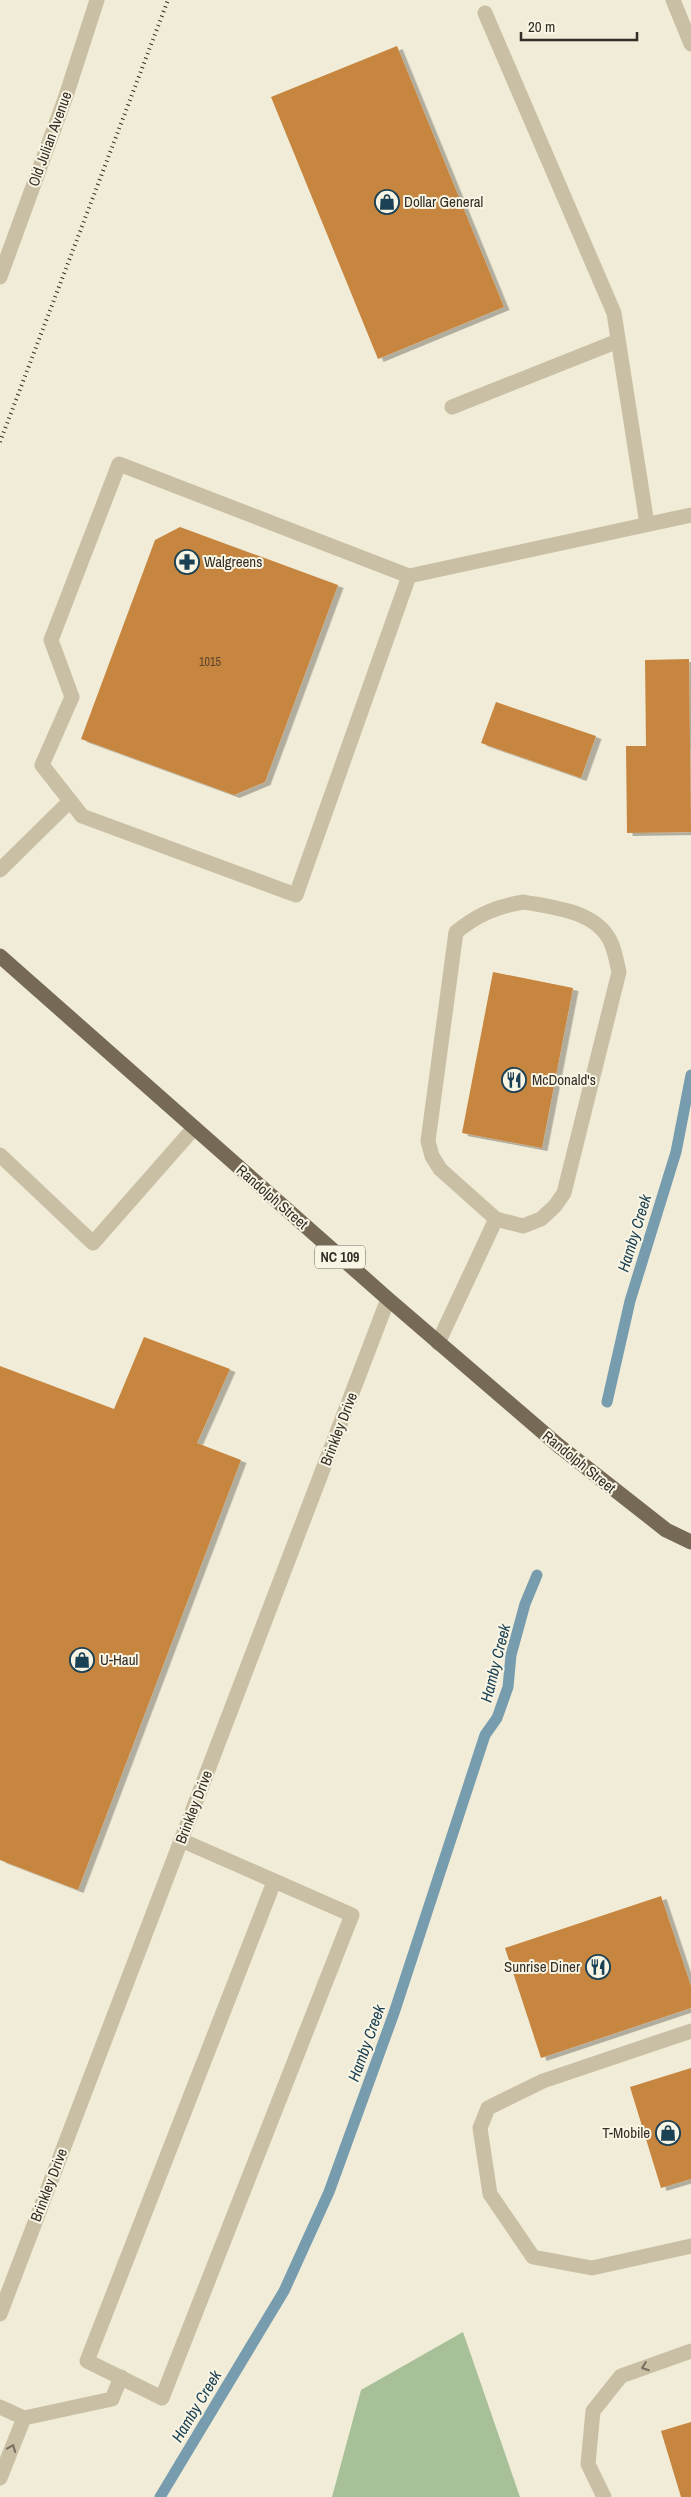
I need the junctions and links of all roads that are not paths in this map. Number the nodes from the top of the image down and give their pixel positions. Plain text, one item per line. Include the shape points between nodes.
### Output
1 (97, 0) edge
2 (673, 0) edge
3 (486, 14) dead end
4 (691, 44) edge
5 (0, 277) edge
6 (618, 341) junction
7 (452, 407) dead end
8 (691, 514) edge
9 (647, 524) junction
10 (410, 576) junction
11 (70, 801) junction
12 (0, 870) edge
13 (0, 956) edge
14 (194, 1128) junction
15 (0, 1155) edge
16 (496, 1219) junction
17 (388, 1299) junction
18 (438, 1343) junction
19 (691, 1542) edge
20 (182, 1840) junction
21 (274, 1882) junction
22 (691, 2031) edge
23 (691, 2246) edge
24 (0, 2314) edge
25 (691, 2351) edge
26 (122, 2377) junction
27 (0, 2407) edge
28 (24, 2418) junction
29 (0, 2478) edge
30 (604, 2497) edge

1 - 5 street, Old Julian Avenue
2 - 4 street
3 - 6 street via 614,313
6 - 7 street
6 - 9 street
8 - 9 street
9 - 10 street
10 - 11 street via 296,895 82,816
10 - 11 street via 119,464 51,640 72,697 42,765
11 - 12 street
13 - 14 main road, Randolph Street / NC 109
14 - 15 street via 93,1243
14 - 17 main road, Randolph Street / NC 109
16 - 16 street via 523,1226 541,1219 556,1206 564,1192 619,972 612,944 589,918 524,902 489,910 456,932 428,1141 440,1168
16 - 18 street
17 - 18 main road, Randolph Street / NC 109
17 - 20 street, Brinkley Drive
18 - 19 main road, Randolph Street / NC 109 via 558,1446 666,1530
20 - 21 street
20 - 24 street, Brinkley Drive
21 - 26 street via 87,2361
21 - 26 street via 352,1915 162,2398
22 - 23 street via 543,2081 488,2108 480,2128 490,2194 533,2257 592,2268
25 -> 30 street via 621,2376 593,2411 588,2464
26 - 28 street via 112,2399
27 - 28 street
29 -> 28 street

